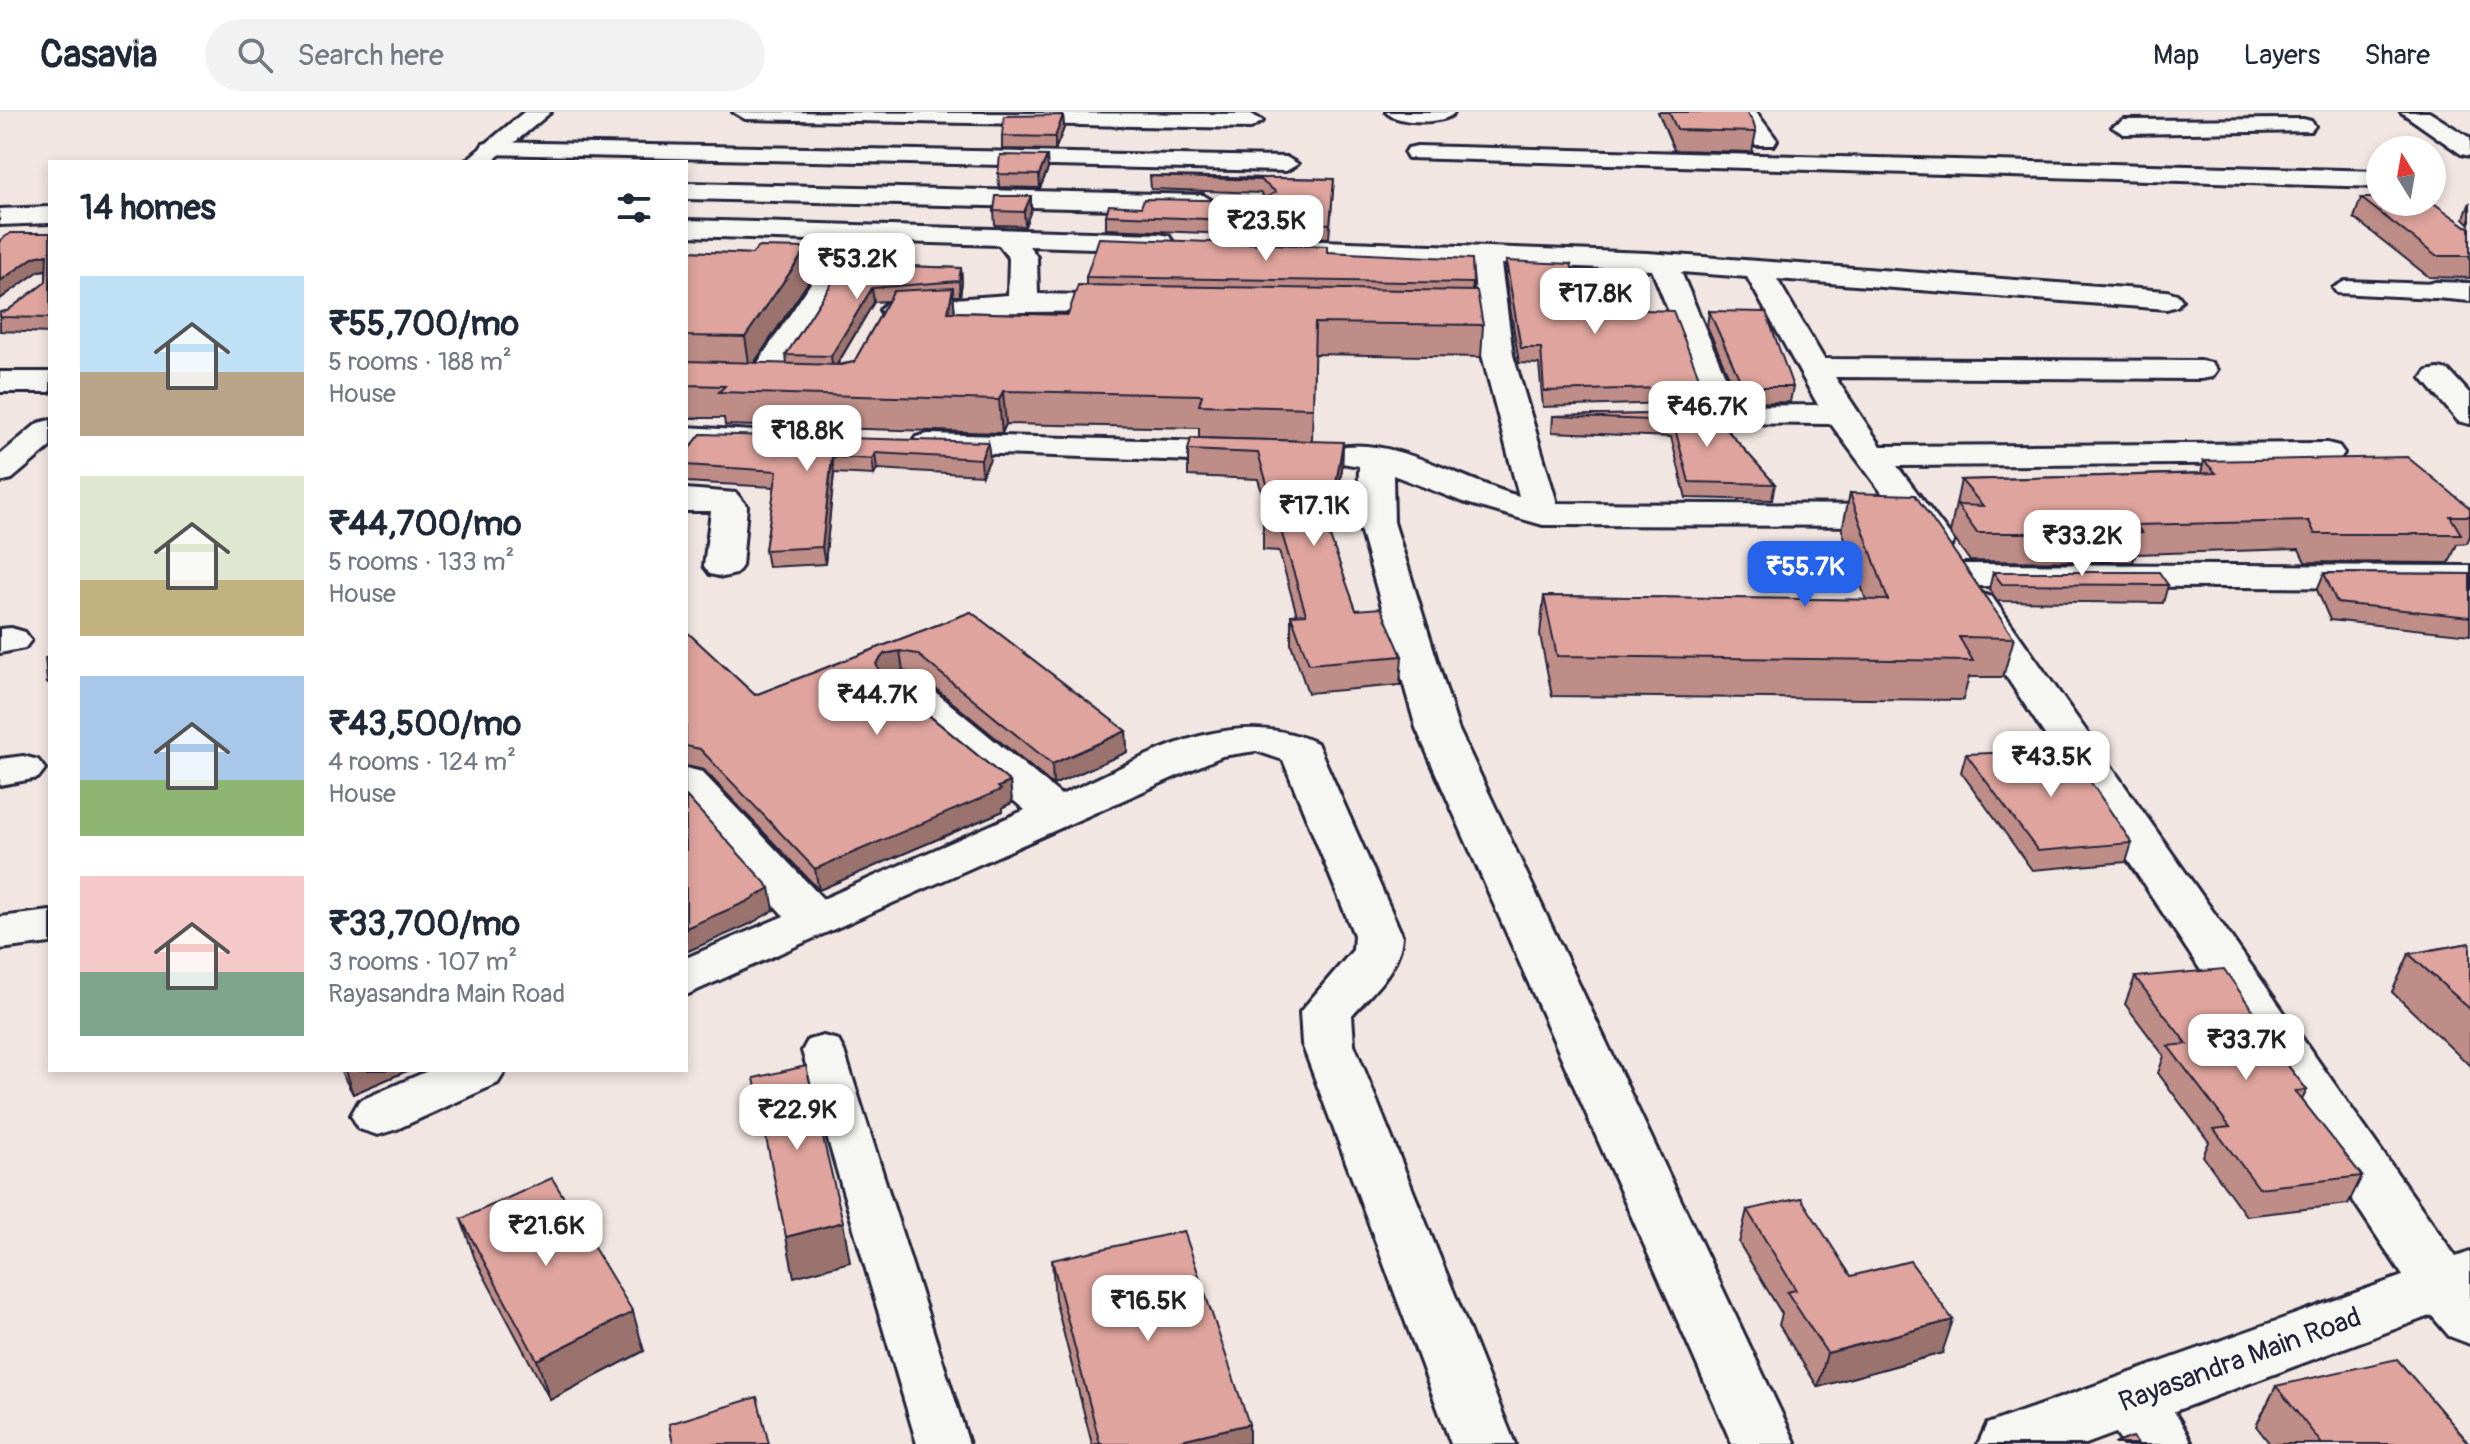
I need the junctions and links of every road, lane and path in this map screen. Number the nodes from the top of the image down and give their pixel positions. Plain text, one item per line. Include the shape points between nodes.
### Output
1 (539, 112) edge
2 (745, 112) edge
3 (1398, 112) edge
4 (1744, 112) edge
5 (2413, 112) edge
6 (1442, 113) edge
7 (2293, 119) edge
8 (1251, 121) dead end
9 (2124, 127) dead end
10 (1765, 140) dead end
11 (2470, 149) edge
12 (1417, 153) dead end
13 (484, 156) edge
14 (1286, 164) dead end
15 (2366, 169) edge
16 (2366, 178) edge
17 (688, 191) edge
18 (1228, 204) edge
19 (48, 215) edge
20 (0, 217) edge
21 (688, 228) edge
22 (724, 229) junction
23 (859, 231) junction
24 (1006, 236) junction
25 (1185, 243) edge
26 (1249, 246) edge
27 (1487, 256) junction
28 (695, 260) edge
29 (1663, 263) junction
30 (1757, 270) junction
31 (2345, 288) dead end
32 (2435, 291) joint
33 (2470, 292) edge
34 (2167, 300) dead end
35 (1023, 303) junction
36 (1156, 306) edge
37 (871, 335) edge
38 (1815, 368) junction
39 (2201, 370) dead end
40 (2438, 378) dead end
41 (0, 382) edge
42 (48, 382) edge
43 (760, 382) edge
44 (1840, 414) junction
45 (2470, 414) edge
46 (48, 432) edge
47 (688, 437) edge
48 (789, 440) edge
49 (893, 443) edge
50 (2327, 453) dead end
51 (1376, 456) junction
52 (1869, 456) junction
53 (0, 472) edge
54 (688, 500) edge
55 (1543, 514) junction
56 (1918, 516) junction
57 (723, 566) dead end
58 (1959, 575) junction
59 (2470, 577) edge
60 (902, 686) dead end
61 (688, 783) edge
62 (1057, 814) junction
63 (816, 921) junction
64 (48, 927) edge
65 (0, 933) edge
66 (688, 977) edge
67 (823, 1051) dead end
68 (475, 1072) edge
69 (378, 1115) dead end
70 (2461, 1294) edge
71 (2144, 1422) edge
72 (943, 1444) edge
73 (1483, 1444) edge
74 (1764, 1444) edge
75 (2010, 1444) edge

1 - 13 street
2 - 8 street
3 - 6 street
4 - 10 street
5 - 11 street
7 - 9 street
7 - 15 street
12 - 16 street
13 - 14 street
17 - 18 street
19 - 20 street
21 - 22 street
22 - 23 street
22 - 28 street
23 - 24 street
23 - 43 street
24 - 25 street
24 - 35 street via 1023,257
26 - 27 street
27 - 29 street
27 - 55 street via 1473,310 1526,419
29 - 30 street
29 - 44 street via 1711,417
30 - 34 street
30 - 38 street
31 - 32 lane
32 - 33 street
35 - 36 street
35 - 37 street via 884,311
38 - 39 street
38 - 44 street
40 - 45 street
41 - 42 street
44 - 52 street
46 - 53 street
47 - 48 street
49 - 51 street
50 - 52 street
51 - 55 street via 1475,495
51 - 74 street via 1376,522 1437,728
52 - 56 street
54 - 57 street via 723,501 729,506
55 - 56 street
56 - 58 street
58 - 59 street
58 - 70 street via 2017,667
60 - 62 street
61 - 63 street
62 - 63 street
62 - 73 street via 1241,737 1276,739 1302,752 1378,935 1377,954 1326,1012 1328,1044
63 - 66 street
64 - 65 street
67 - 72 lane
68 - 69 street
70 - 71 street, Rayasandra Main Road
71 - 75 street, Rayasandra Main Road

